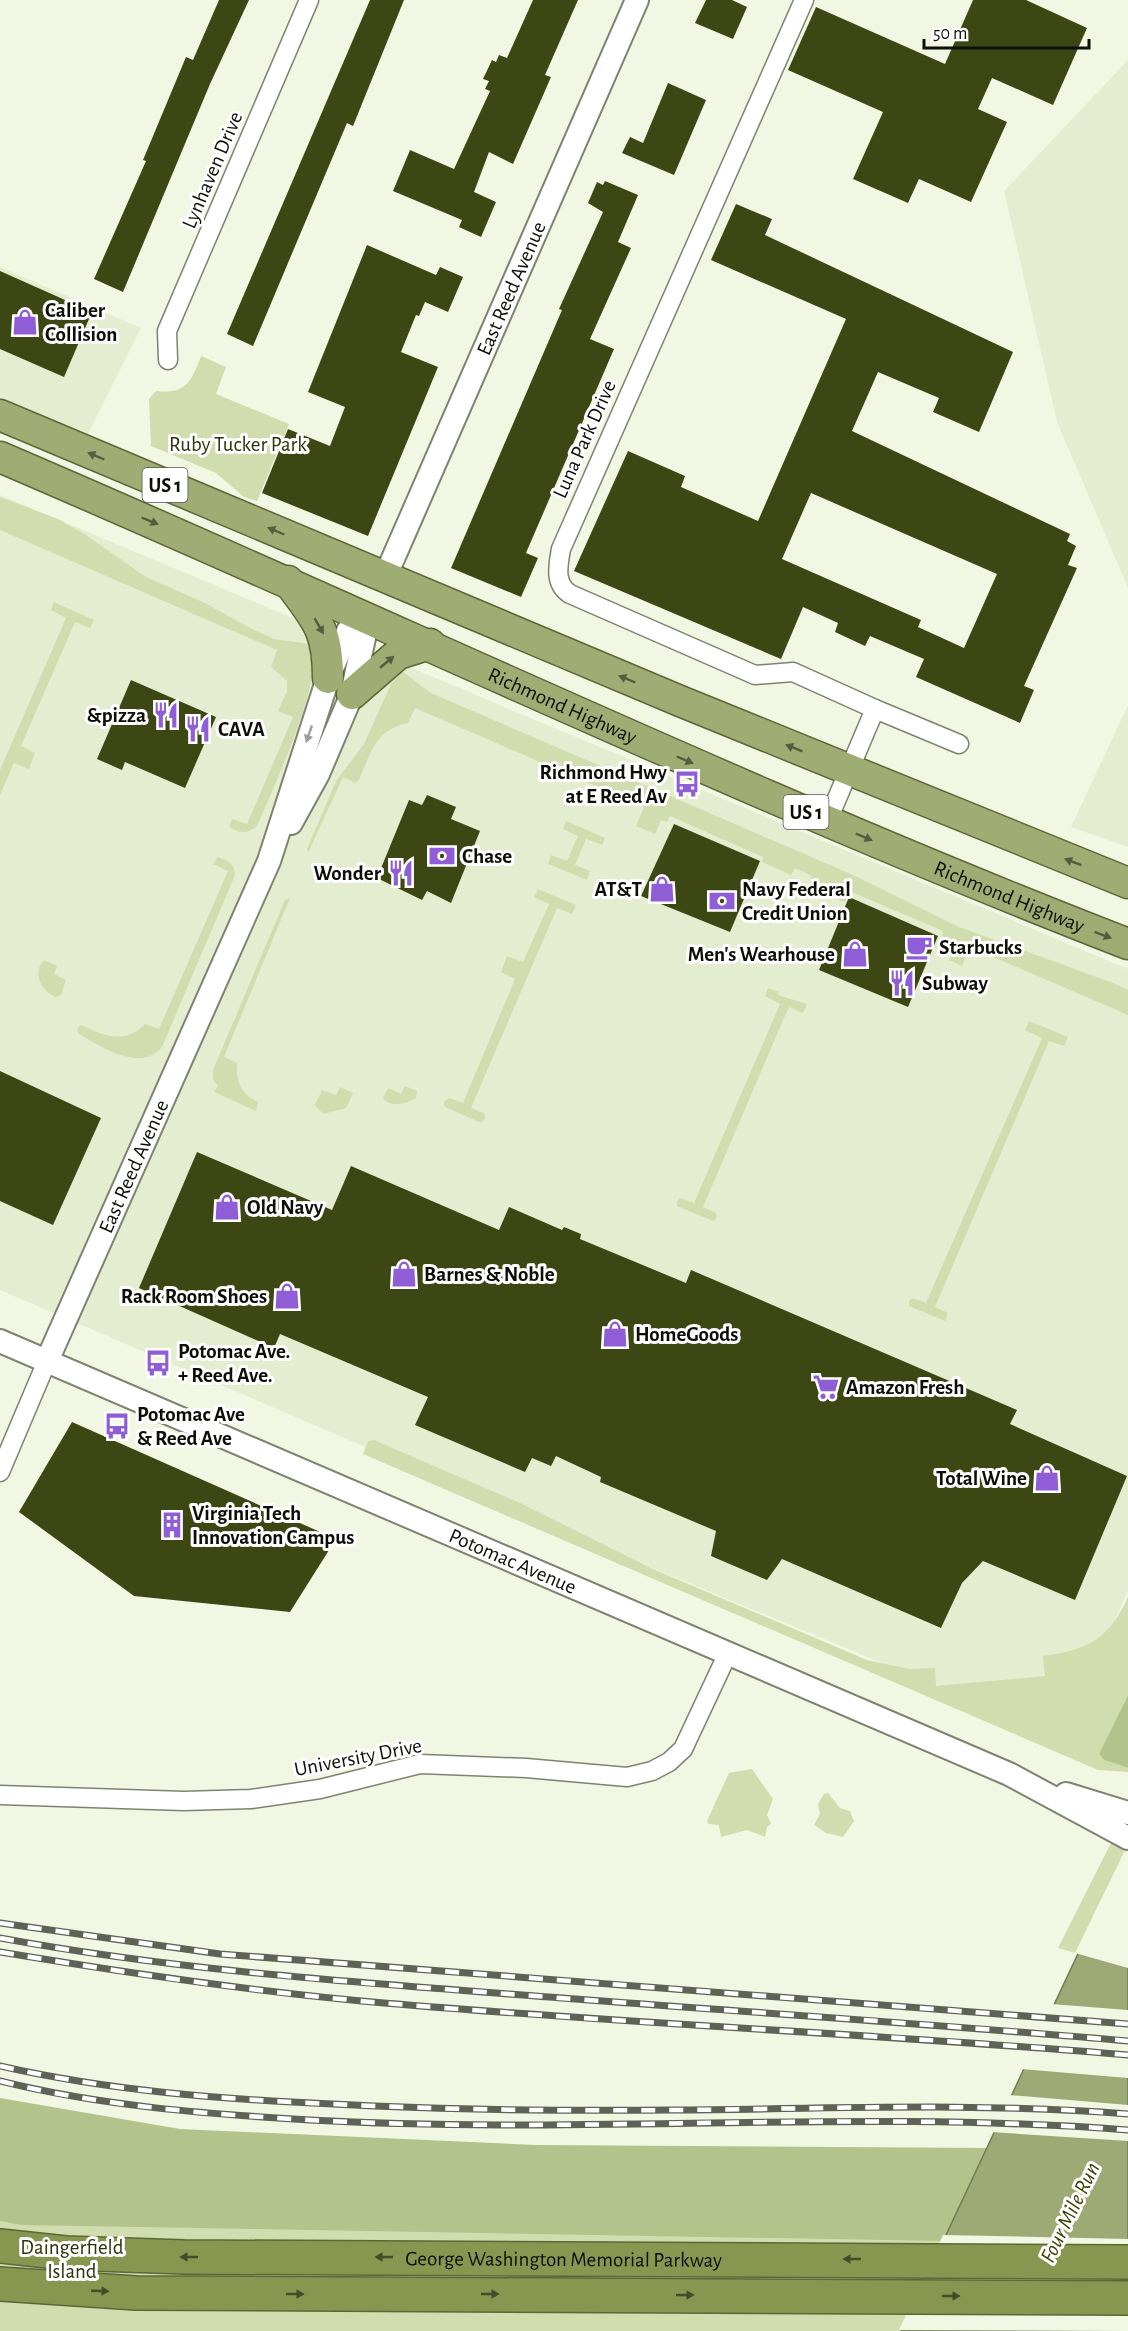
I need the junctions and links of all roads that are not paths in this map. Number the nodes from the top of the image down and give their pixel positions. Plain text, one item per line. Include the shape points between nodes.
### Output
1 (309, 0) edge
2 (637, 0) edge
3 (804, 0) edge
4 (168, 360) dead end
5 (0, 415) edge
6 (0, 457) edge
7 (288, 581) junction
8 (367, 594) junction
9 (460, 608) junction
10 (394, 610) junction
11 (420, 640) junction
12 (328, 678) junction
13 (352, 694) junction
14 (875, 709) junction
15 (959, 744) dead end
16 (849, 770) junction
17 (827, 822) junction
18 (269, 861) junction
19 (1128, 883) edge
20 (1128, 944) edge
21 (0, 1341) edge
22 (48, 1361) junction
23 (0, 1472) edge
24 (728, 1653) junction
25 (1027, 1782) junction
26 (0, 1794) edge
27 (1127, 1813) edge
28 (1122, 1836) edge
29 (0, 2246) edge
30 (1128, 2262) edge
31 (0, 2284) edge
32 (1128, 2298) edge

1 - 4 street, Lynhaven Drive via 167,331
2 - 8 street, East Reed Avenue
3 - 14 street, Luna Park Drive via 561,549 559,582 570,594 755,675 793,672
8 -> 5 highway, Richmond Highway / US 1
6 -> 7 highway, Richmond Highway / US 1
7 - 8 highway, Richmond Highway / US 1
7 -> 12 highway via 323,633 328,648
8 - 9 highway, Richmond Highway / US 1
8 - 10 highway
8 - 11 highway, Richmond Highway / US 1
8 - 12 street, East Reed Avenue
8 - 13 street, East Reed Avenue via 364,638
9 - 10 highway
16 -> 9 highway, Richmond Highway / US 1
10 - 11 highway
13 -> 11 highway
11 -> 17 highway, Richmond Highway / US 1 via 573,712
12 -> 18 street, East Reed Avenue
13 - 18 street, East Reed Avenue via 318,774
14 - 15 street, Luna Park Drive
14 - 16 street
16 - 17 street
19 -> 16 highway, Richmond Highway / US 1
17 -> 20 highway, Richmond Highway / US 1
18 - 22 street, East Reed Avenue
21 - 22 street, Potomac Avenue
22 - 23 street, East Reed Avenue
22 - 24 street, Potomac Avenue
24 - 25 street, Potomac Avenue
24 - 26 street, University Drive via 683,1749 652,1771 627,1777 420,1764 320,1789 251,1799 184,1801
25 - 27 street, Potomac Avenue
25 - 28 street, Potomac Avenue
30 -> 29 highway, George Washington Memorial Parkway via 184,2257 66,2253
31 -> 32 highway, George Washington Memorial Parkway via 136,2293

